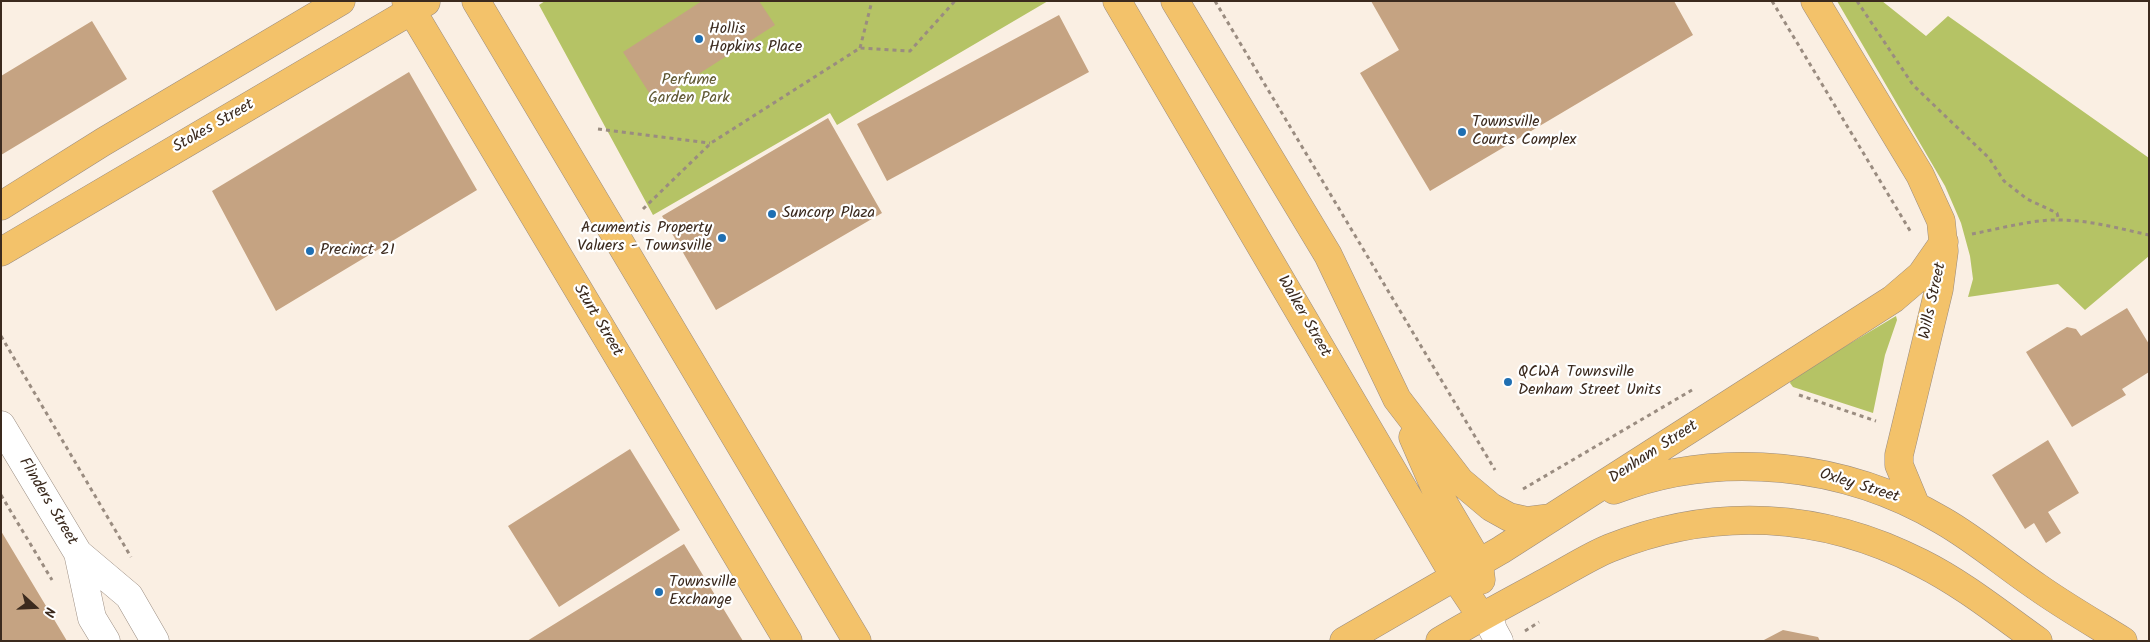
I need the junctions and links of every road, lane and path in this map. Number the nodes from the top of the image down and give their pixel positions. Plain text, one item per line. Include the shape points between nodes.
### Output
1 (341, 1) edge
2 (476, 1) edge
3 (872, 1) edge
4 (955, 1) edge
5 (1117, 1) edge
6 (1175, 1) edge
7 (1215, 1) edge
8 (1772, 1) edge
9 (1857, 1) edge
10 (1816, 2) edge
11 (415, 4) edge
12 (860, 48) junction
13 (598, 129) dead end
14 (711, 143) junction
15 (1, 206) edge
16 (642, 209) dead end
17 (2059, 220) junction
18 (1971, 234) dead end
19 (2149, 235) edge
20 (1913, 238) dead end
21 (1944, 242) junction
22 (1, 252) edge
23 (1, 336) edge
24 (1771, 378) junction
25 (1696, 387) dead end
26 (1397, 399) junction
27 (1, 426) edge
28 (1902, 435) junction
29 (1495, 470) dead end
30 (1519, 491) dead end
31 (1, 494) edge
32 (1916, 506) junction
33 (1558, 515) junction
34 (78, 554) junction
35 (1490, 557) junction
36 (134, 562) dead end
37 (1455, 577) junction
38 (55, 585) dead end
39 (1542, 620) dead end
40 (1496, 627) edge
41 (106, 641) edge
42 (155, 641) edge
43 (788, 641) edge
44 (857, 641) edge
45 (1344, 641) edge
46 (1440, 641) edge
47 (2038, 641) edge
48 (2123, 641) edge

1 - 15 main road
2 - 44 main road
3 - 12 path
4 - 12 path via 910,51
5 - 37 main road, Walker Street
6 - 26 main road via 1328,255
7 - 29 path
8 - 20 path
9 - 17 path via 1913,84 1989,158 2004,181 2027,199 2057,213
10 - 21 main road, Wills Street via 1928,190 1941,221
11 - 22 main road, Stokes Street
11 - 43 main road, Sturt Street
12 - 14 path
13 - 14 path
14 - 16 path
17 - 18 path
17 - 19 path
21 - 24 main road, Denham Street via 1926,270 1903,292
21 - 28 main road, Wills Street via 1937,300
23 - 36 path
24 - 28 path via 1778,390 1859,414
24 - 33 main road, Denham Street
25 - 30 path
26 - 33 main road via 1460,481 1492,507 1508,517 1527,521
26 - 35 main road via 1426,470
27 - 34 street, Flinders Street
28 - 32 main road, Wills Street via 1900,465
31 - 38 path
32 - 33 main road, Oxley Street via 1828,475 1728,466 1644,480
32 - 48 main road, Oxley Street via 1967,536 2036,586
33 - 35 main road, Denham Street
34 - 41 street, Flinders Street via 92,618
34 - 42 street, Flinders Street via 129,596
35 - 37 main road, Denham Street
35 - 40 main road via 1482,588
37 - 40 main road, Walker Street
37 - 45 main road, Denham Street
39 - 40 path
40 - 46 main road
40 - 47 main road via 1608,549 1662,531 1710,522 1759,519 1826,528 1889,548 1960,586

